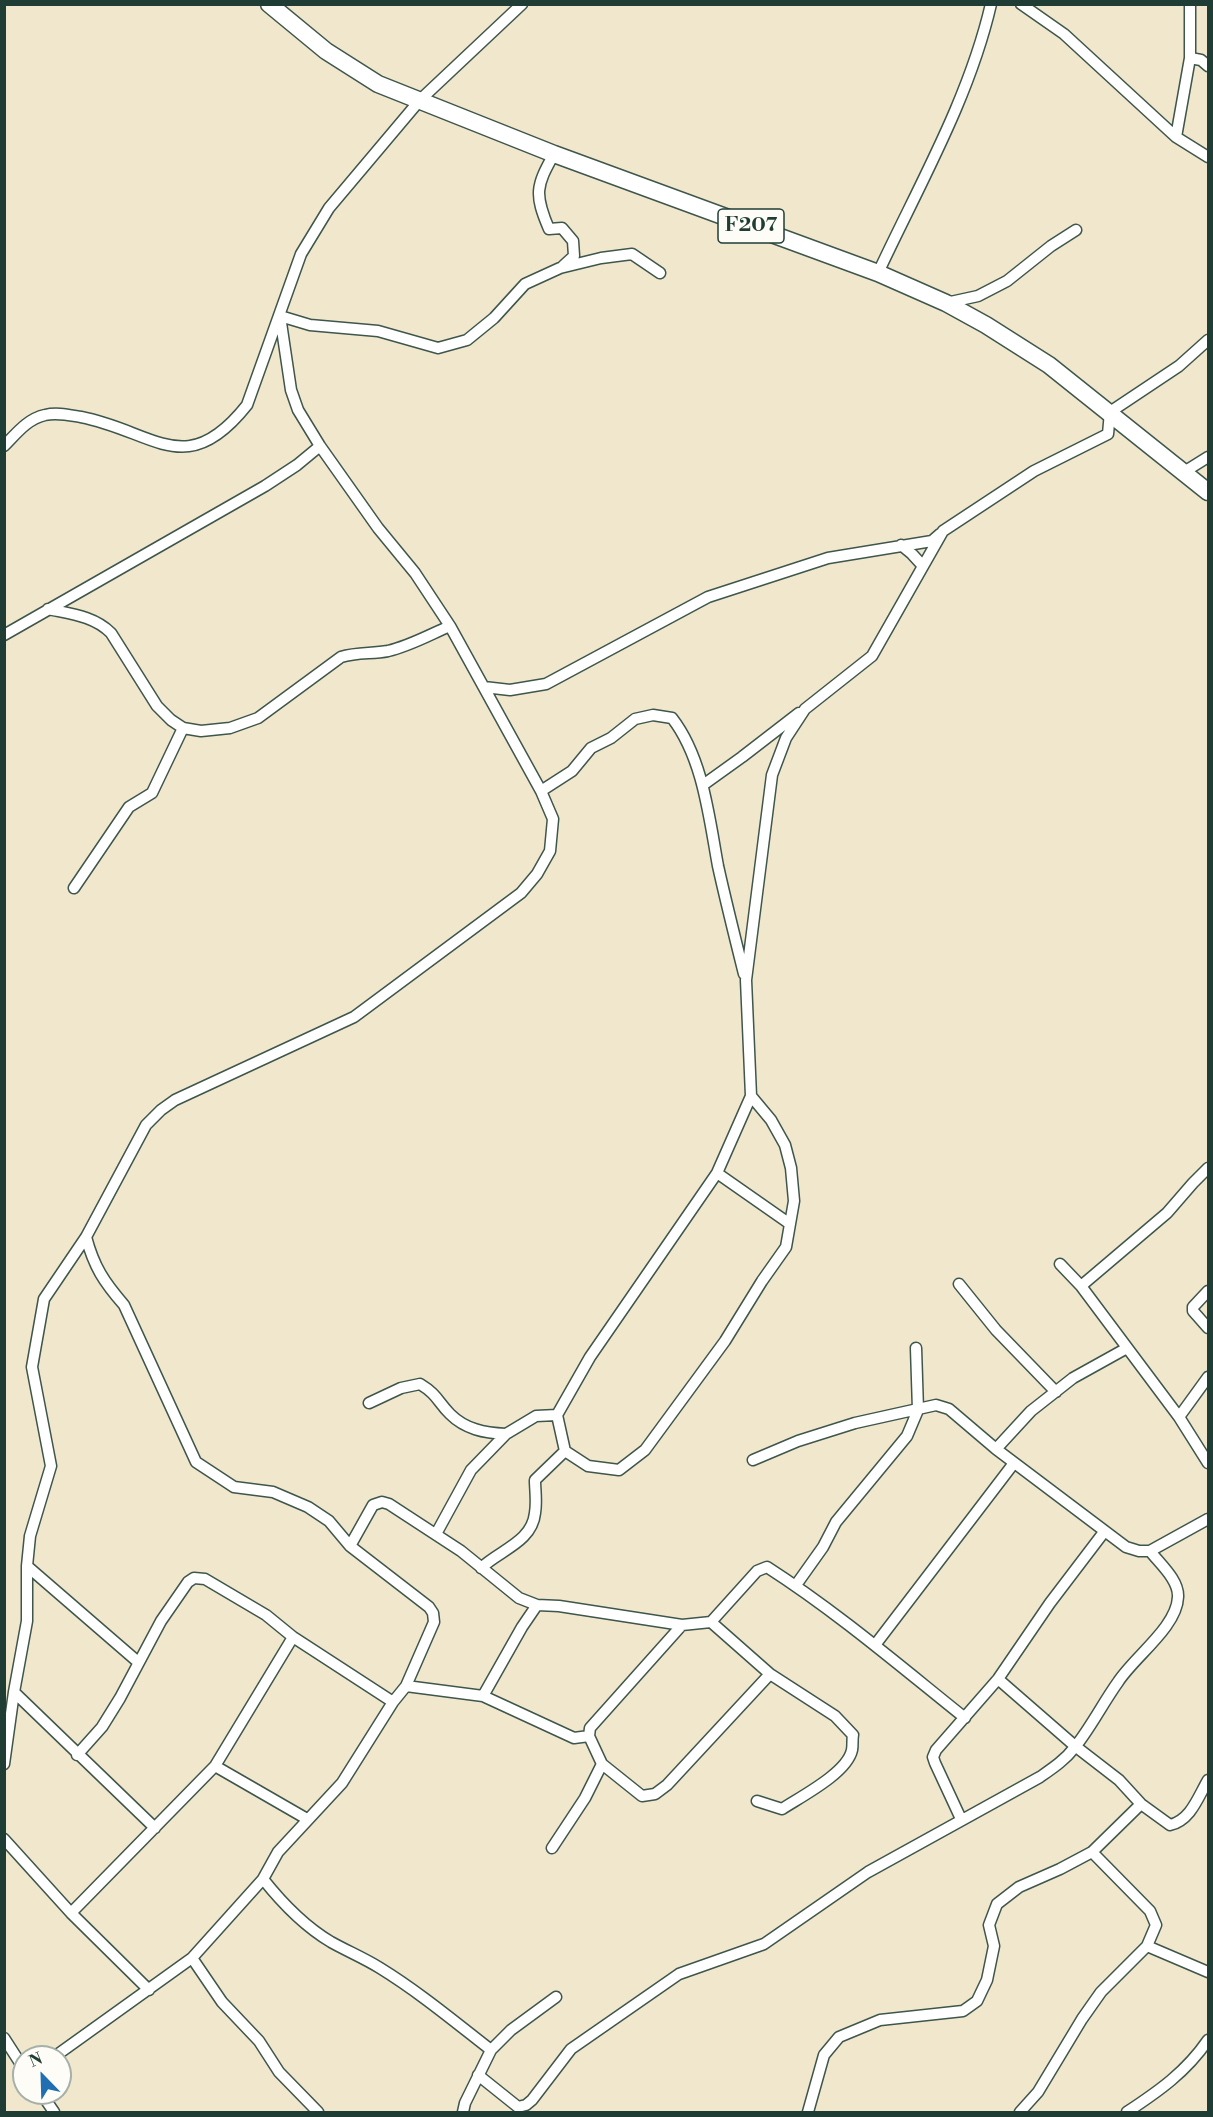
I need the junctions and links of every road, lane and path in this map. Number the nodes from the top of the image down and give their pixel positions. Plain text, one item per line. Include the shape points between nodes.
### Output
1 (269, 4) edge
2 (522, 4) edge
3 (991, 4) edge
4 (1020, 4) edge
5 (1190, 4) edge
6 (1190, 58) junction
7 (1209, 66) edge
8 (420, 100) junction
9 (1176, 137) junction
10 (555, 154) junction
11 (1209, 157) edge
12 (1076, 230) dead end
13 (560, 268) junction
14 (660, 273) dead end
15 (878, 273) junction
16 (946, 303) junction
17 (280, 316) junction
18 (1209, 339) edge
19 (1110, 412) junction
20 (4, 446) edge
21 (320, 446) junction
22 (1209, 457) edge
23 (1184, 472) junction
24 (1209, 492) edge
25 (943, 531) junction
26 (901, 545) junction
27 (923, 566) junction
28 (48, 609) junction
29 (450, 626) junction
30 (4, 634) edge
31 (484, 687) junction
32 (805, 709) junction
33 (183, 728) junction
34 (703, 785) junction
35 (541, 791) junction
36 (75, 888) dead end
37 (746, 980) junction
38 (751, 1096) junction
39 (1209, 1168) edge
40 (717, 1173) junction
41 (790, 1224) junction
42 (86, 1237) junction
43 (1060, 1264) dead end
44 (959, 1284) dead end
45 (1081, 1286) junction
46 (1209, 1291) edge
47 (1209, 1328) edge
48 (916, 1348) dead end
49 (1127, 1348) junction
50 (1209, 1377) edge
51 (1056, 1392) junction
52 (369, 1403) dead end
53 (918, 1410) junction
54 (557, 1415) junction
55 (1179, 1417) junction
56 (506, 1434) junction
57 (996, 1449) junction
58 (565, 1450) junction
59 (753, 1460) dead end
60 (1014, 1463) junction
61 (1209, 1463) edge
62 (1209, 1519) edge
63 (1104, 1532) junction
64 (436, 1534) junction
65 (350, 1546) junction
66 (1150, 1551) junction
67 (27, 1566) junction
68 (481, 1568) junction
69 (796, 1585) junction
70 (537, 1605) junction
71 (711, 1622) junction
72 (682, 1625) junction
73 (293, 1637) junction
74 (875, 1646) junction
75 (138, 1662) junction
76 (770, 1674) junction
77 (998, 1680) junction
78 (406, 1686) junction
79 (14, 1692) junction
80 (483, 1696) junction
81 (393, 1702) junction
82 (964, 1718) junction
83 (590, 1736) junction
84 (1075, 1746) junction
85 (78, 1755) junction
86 (4, 1764) edge
87 (602, 1764) junction
88 (215, 1766) junction
89 (1209, 1780) edge
90 (757, 1801) dead end
91 (1141, 1804) junction
92 (961, 1819) junction
93 (307, 1820) junction
94 (155, 1828) junction
95 (4, 1839) edge
96 (552, 1848) dead end
97 (1092, 1852) junction
98 (263, 1879) junction
99 (71, 1913) junction
100 (1148, 1946) junction
101 (192, 1958) junction
102 (1209, 1972) edge
103 (149, 1990) junction
104 (556, 1997) dead end
105 (1209, 2040) edge
106 (71, 2045) edge
107 (491, 2050) junction
108 (478, 2075) junction
109 (318, 2112) edge
110 (463, 2112) edge
111 (808, 2112) edge
112 (1020, 2112) edge
113 (1127, 2112) edge

1 - 8 main road, F207 via 326,51 378,84
2 - 8 street
3 - 15 street via 983,40 954,116
4 - 9 street via 1064,34
5 - 6 street
6 - 7 street
6 - 9 street
8 - 10 main road, F207
8 - 17 street via 329,208 301,254
9 - 11 street
10 - 13 street via 538,190 549,229 562,228 573,241 574,256
10 - 15 main road, F207
12 - 16 street via 1007,281 978,296
13 - 14 street via 632,254
13 - 17 street via 525,284 494,318 466,340 438,348 378,330 310,325
15 - 16 main road, F207
16 - 19 main road, F207 via 1049,365
17 - 20 street via 247,405 232,424 209,440 170,447 59,413 27,423
17 - 21 street via 291,390
18 - 19 street via 1179,366
19 - 23 main road, F207
19 - 25 street via 1108,434 1034,471
21 - 28 street via 265,486
21 - 29 street
22 - 23 street
23 - 24 main road, F207
25 - 26 street via 933,541
25 - 27 street
26 - 27 street
26 - 31 street via 828,558 708,597 546,684 510,690
27 - 32 street via 872,656
28 - 30 street
28 - 33 street via 102,624 157,706
29 - 31 street
29 - 33 street via 388,651 341,657 258,718 230,728
31 - 35 street
32 - 34 street
32 - 37 street via 786,738 772,775
33 - 36 street via 152,793 129,807
34 - 35 street via 681,730 672,718 653,715 635,719 591,748 572,771
34 - 37 street
35 - 42 street via 553,819 550,851 521,893 354,1017 161,1110 146,1125
37 - 38 street
38 - 40 street
38 - 41 street via 785,1145 794,1201
39 - 45 street via 1167,1213
40 - 41 street
40 - 54 street via 590,1357
41 - 58 street via 786,1247 725,1341 645,1450 619,1470 588,1466
42 - 65 street via 92,1260 105,1284 124,1305 196,1462 234,1487 273,1492 308,1507 328,1521
42 - 67 street via 44,1299 32,1367 51,1466 30,1536
43 - 45 street
44 - 51 street via 996,1330
45 - 49 street
46 - 47 street via 1193,1311
48 - 53 street
49 - 51 street
49 - 55 street
50 - 55 street
51 - 57 street via 1031,1411
52 - 56 street via 420,1384 434,1392 450,1414 471,1429
53 - 57 street via 936,1405 949,1409
53 - 59 street via 855,1423
53 - 69 street via 907,1436 836,1522
54 - 56 street via 536,1416
54 - 58 street
55 - 61 street
56 - 64 street via 471,1470
57 - 60 street
58 - 68 street via 535,1480 531,1529
60 - 63 street
60 - 74 street
62 - 66 street
63 - 66 street via 1126,1547
63 - 77 street
64 - 65 street via 382,1502 373,1505
64 - 68 street
65 - 78 street via 433,1613 434,1622
66 - 84 street via 1177,1585 1177,1608 1119,1679
67 - 75 street
67 - 79 street via 27,1621
68 - 70 street via 519,1598
69 - 71 street via 767,1567 762,1568
69 - 74 street
70 - 72 street
70 - 80 street
71 - 72 street
71 - 76 street
72 - 83 street via 590,1728
73 - 75 street via 266,1615 205,1579 194,1578 161,1621
73 - 81 street
73 - 88 street
74 - 82 street
75 - 85 street via 102,1727
76 - 87 street via 655,1794 642,1796
76 - 90 street via 835,1716 852,1735 852,1751 840,1769 782,1809
77 - 82 street
77 - 84 street
78 - 80 street
78 - 81 street
79 - 85 street
79 - 86 street
80 - 83 street via 574,1738
81 - 93 street via 342,1783
82 - 92 street via 933,1757
83 - 87 street
84 - 91 street via 1119,1780
84 - 92 street via 1062,1762 1040,1777
85 - 94 street
87 - 96 street
88 - 93 street
88 - 94 street
89 - 91 street via 1180,1823 1170,1825
91 - 97 street
92 - 108 street via 868,1872 764,1944 679,1974 571,2049 526,2105 518,2107
93 - 98 street via 278,1852
94 - 99 street
95 - 99 street
97 - 100 street via 1150,1911 1156,1925
97 - 111 street via 1019,1887 997,1904 989,1925 994,1946 987,1980 977,2001 963,2011 880,2020 839,2037 824,2055
98 - 101 street
98 - 107 street via 302,1921 329,1941 378,1967
99 - 103 street
100 - 102 street
100 - 112 street via 1101,1992 1038,2092
101 - 103 street
101 - 109 street via 279,2072
103 - 106 street
104 - 107 street
105 - 113 street via 1166,2086
107 - 108 street
108 - 110 street

